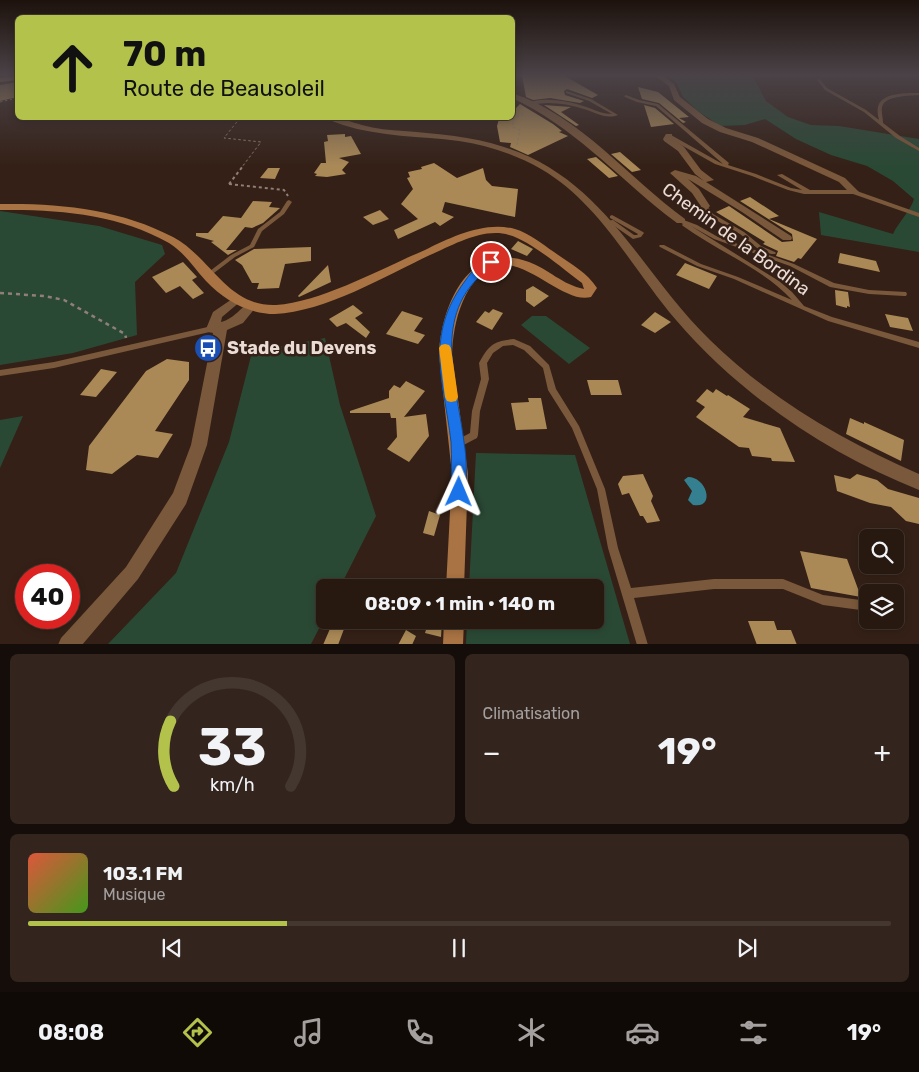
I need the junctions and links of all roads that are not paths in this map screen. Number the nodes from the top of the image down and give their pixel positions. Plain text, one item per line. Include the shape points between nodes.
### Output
1 (534, 105) edge
2 (566, 105) edge
3 (598, 105) edge
4 (657, 105) edge
5 (686, 105) edge
6 (853, 105) edge
7 (882, 105) edge
8 (336, 120) edge
9 (881, 122) junction
10 (669, 136) joint
11 (907, 143) junction
12 (919, 146) edge
13 (919, 150) edge
14 (731, 167) junction
15 (780, 175) dead end
16 (810, 192) junction
17 (854, 192) junction
18 (725, 197) junction
19 (289, 202) road end
20 (705, 206) joint
21 (0, 207) edge
22 (919, 215) edge
23 (609, 220) junction
24 (681, 222) junction
25 (787, 238) dead end
26 (662, 246) dead end
27 (773, 253) dead end
28 (208, 275) junction
29 (904, 294) dead end
30 (236, 300) junction
31 (250, 307) junction
32 (802, 308) junction
33 (217, 328) junction
34 (919, 345) edge
35 (0, 373) edge
36 (458, 444) junction
37 (919, 482) edge
38 (455, 579) edge
39 (627, 594) junction
40 (859, 605) edge
41 (454, 629) edge
42 (68, 644) edge
43 (453, 644) edge
44 (643, 644) edge

1 - 24 street, Chemin de la Bordina via 586,139
2 - 3 lane, Chemin de la Bordina via 616,116
4 - 14 lane
5 - 17 street via 705,121 842,180
6 - 9 lane
7 - 9 lane
8 - 23 street via 362,128 485,144 515,153 544,167 576,189
9 - 11 lane
10 - 14 lane via 717,163
10 - 18 street via 667,140 681,149 698,172 722,189 727,195
11 - 12 lane
11 - 13 lane
14 - 16 lane via 790,190
15 - 16 lane
16 - 17 lane
17 - 22 lane
18 - 20 street via 693,178 676,173 696,191
18 - 25 street
19 - 28 lane via 282,213 260,230 252,246
20 - 27 lane via 711,215
21 - 28 street via 75,211 127,222 156,232 182,247
23 - 23 lane via 641,233 633,237
23 - 37 street via 681,318 724,362 785,409 831,437
24 - 29 lane via 792,265 832,285
24 - 32 lane, Chemin de la Bordina via 771,281
26 - 32 lane
28 - 30 street
30 - 31 street
30 - 33 street via 217,315
31 - 33 street via 236,322
31 - 36 street via 276,310 324,299 466,236 499,230 513,232 532,242 586,280 591,288 587,294 576,293 527,264 504,260 491,262 477,271 458,297 450,316 445,356
32 - 34 lane, Chemin de la Bordina
33 - 35 lane
33 - 42 street via 199,445 180,498 132,573
36 - 38 street via 460,473
36 - 39 lane via 474,435 476,411 485,379 483,363 490,352 501,343 514,342 527,348 546,367 552,390 575,426 601,489 613,548
39 - 40 lane via 714,584 783,584 823,600
39 - 44 lane
41 - 43 street

